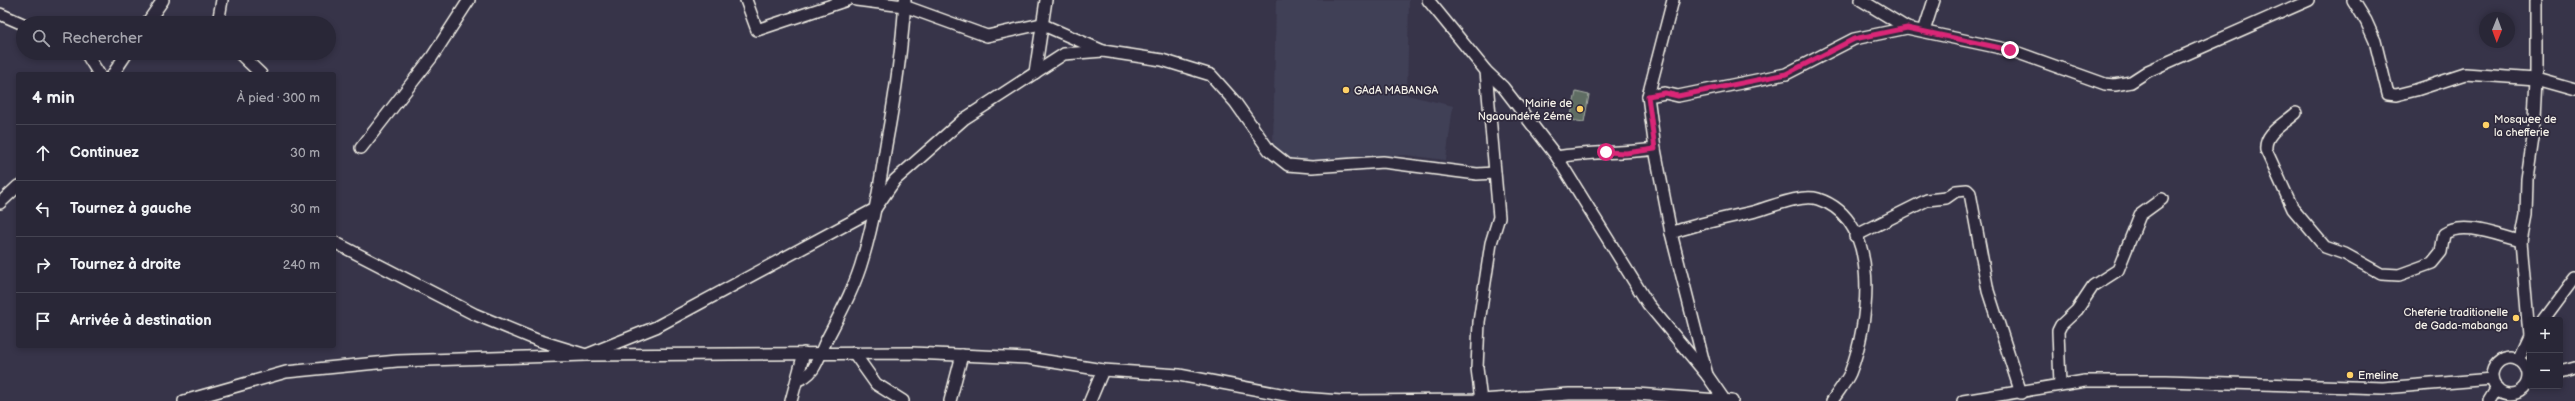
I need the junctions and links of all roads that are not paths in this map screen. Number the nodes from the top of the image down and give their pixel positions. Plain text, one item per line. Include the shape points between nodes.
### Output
1 (163, 0) edge
2 (222, 0) edge
3 (469, 0) edge
4 (746, 0) edge
5 (847, 0) edge
6 (856, 0) edge
7 (1046, 0) edge
8 (1428, 0) edge
9 (1673, 0) edge
10 (1861, 0) edge
11 (1934, 0) edge
12 (2309, 0) edge
13 (2353, 0) edge
14 (2536, 0) edge
15 (904, 3) edge
16 (0, 14) edge
17 (152, 16) edge
18 (219, 16) edge
19 (16, 21) edge
20 (1041, 24) junction
21 (1907, 28) junction
22 (1924, 31) junction
23 (1103, 51) junction
24 (90, 60) edge
25 (122, 60) edge
26 (246, 60) edge
27 (1486, 71) junction
28 (98, 72) edge
29 (114, 72) edge
30 (259, 72) edge
31 (1035, 73) junction
32 (2536, 80) junction
33 (2575, 90) edge
34 (1648, 96) junction
35 (2296, 113) dead end
36 (361, 148) dead end
37 (1655, 149) junction
38 (1557, 157) junction
39 (1495, 172) junction
40 (16, 188) edge
41 (2162, 199) dead end
42 (0, 203) edge
43 (875, 209) junction
44 (1671, 233) junction
45 (1855, 236) junction
46 (2521, 241) junction
47 (336, 243) edge
48 (2575, 277) edge
49 (2527, 317) edge
50 (2545, 317) edge
51 (2527, 340) edge
52 (804, 353) junction
53 (820, 353) junction
54 (854, 353) junction
55 (586, 355) junction
56 (962, 355) junction
57 (2518, 360) junction
58 (2575, 367) edge
59 (1103, 370) junction
60 (2563, 370) edge
61 (2527, 371) edge
62 (1707, 376) junction
63 (797, 380) junction
64 (2527, 382) edge
65 (2494, 384) junction
66 (2060, 385) junction
67 (2021, 393) junction
68 (2517, 397) edge
69 (1481, 400) edge
70 (184, 401) edge
71 (791, 401) edge
72 (903, 401) edge
73 (950, 401) edge
74 (1090, 401) edge
75 (1727, 401) edge
76 (1832, 401) edge
77 (1963, 401) edge
78 (2489, 401) edge

1 - 17 street
2 - 18 street
3 - 36 street via 432,57
4 - 5 street via 757,30
6 - 15 street
7 - 20 street
8 - 27 street
9 - 34 street
10 - 21 street
11 - 22 street
12 - 22 street via 2148,71 2131,82 2116,85 2081,76 2010,50
13 - 32 street via 2376,41 2388,94 2396,95 2416,90 2465,74
14 - 32 street
15 - 20 street via 987,36
15 - 43 street via 903,34 894,103
16 - 19 street
20 - 23 street
20 - 31 street
21 - 22 street
21 - 34 street via 1854,39 1774,78 1678,96 1665,93
23 - 31 street via 1064,54
23 - 39 street via 1162,60 1211,75 1235,102 1269,150 1288,165 1312,167 1383,162 1477,174
24 - 28 street
25 - 29 street
26 - 30 street
27 - 38 street via 1503,87
27 - 39 street
31 - 43 street via 964,119 895,180
32 - 33 street
32 - 46 street via 2526,215
34 - 37 street
35 - 46 street via 2268,137 2265,142 2266,150 2292,209 2325,247 2345,254 2381,274 2399,275 2432,263 2441,252 2444,234 2452,229 2470,229
37 - 38 street
37 - 44 street
38 - 62 street via 1648,304
39 - 69 street via 1499,217 1491,243 1479,322 1477,368
40 - 42 street
41 - 66 street via 2140,215 2118,270 2093,286 2077,310 2061,325 2058,331
43 - 53 street via 863,258 849,296
43 - 55 street via 656,327
44 - 45 street via 1793,200 1817,199 1834,207 1850,224
44 - 62 street
45 - 67 street via 1927,200 1946,198 1956,191 1967,190 1970,193 1978,230 1988,291
45 - 76 street via 1861,250 1867,282 1866,315 1850,373
46 - 49 street
47 - 55 street via 474,314 537,340
48 - 50 street
51 - 57 street
52 - 53 street
52 - 55 street
52 - 63 street
53 - 54 street
53 - 63 street via 811,373
54 - 56 street
54 - 72 street via 876,384
55 - 70 street via 397,360 286,372
56 - 59 street via 1028,358
56 - 73 street
57 - 61 street
57 - 65 street via 2508,358 2499,361 2493,369
58 - 60 street
59 - 69 street via 1178,375 1301,398
59 - 74 street
62 - 75 street
63 - 71 street
64 - 68 street
65 - 66 street via 2383,388 2085,381
65 - 68 street
65 - 78 street
66 - 67 street
67 - 77 street
69 - 75 street via 1569,394 1636,394

